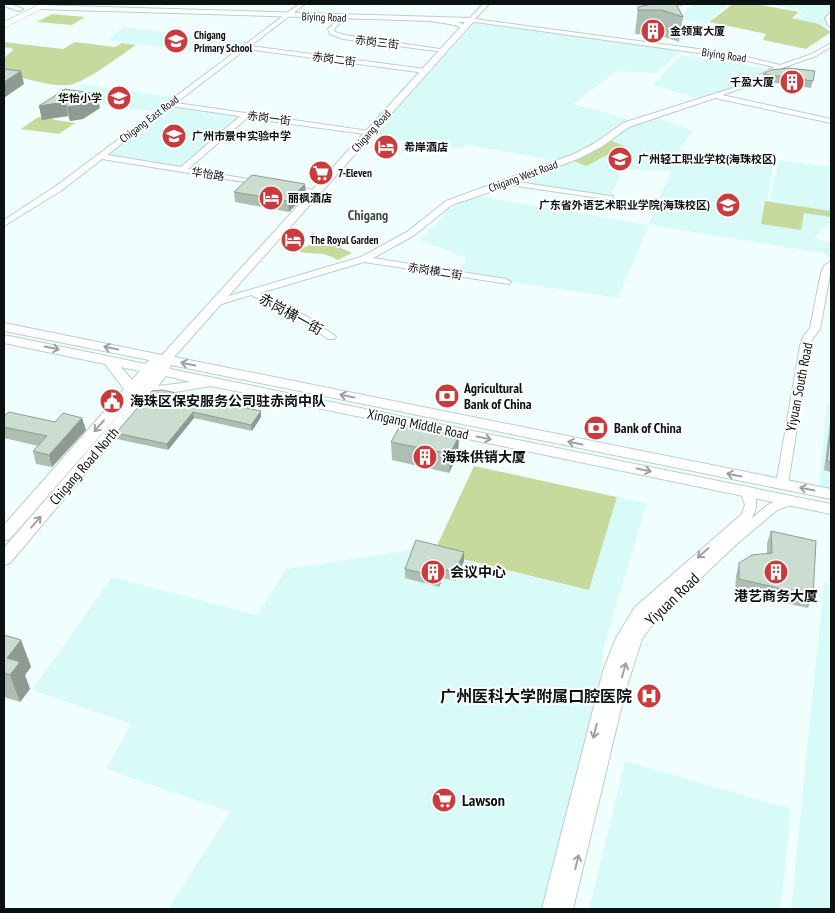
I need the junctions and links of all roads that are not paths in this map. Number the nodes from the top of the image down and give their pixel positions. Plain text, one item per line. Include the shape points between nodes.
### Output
1 (5, 4) edge
2 (71, 4) edge
3 (302, 4) edge
4 (486, 4) edge
5 (39, 5) edge
6 (19, 9) junction
7 (291, 14) junction
8 (831, 14) edge
9 (4, 17) edge
10 (343, 17) junction
11 (470, 21) junction
12 (4, 25) edge
13 (831, 25) edge
14 (831, 45) edge
15 (244, 47) junction
16 (444, 50) junction
17 (780, 67) junction
18 (425, 72) junction
19 (715, 96) junction
20 (168, 104) junction
21 (246, 115) junction
22 (831, 121) edge
23 (369, 133) junction
24 (100, 156) junction
25 (182, 170) junction
26 (510, 182) junction
27 (271, 184) edge
28 (280, 186) edge
29 (316, 192) junction
30 (610, 198) dead end
31 (4, 224) edge
32 (255, 259) junction
33 (364, 259) junction
34 (831, 264) edge
35 (506, 282) dead end
36 (252, 292) junction
37 (215, 303) junction
38 (4, 327) edge
39 (330, 337) dead end
40 (4, 339) edge
41 (108, 359) junction
42 (159, 364) junction
43 (218, 383) junction
44 (131, 390) junction
45 (147, 392) junction
46 (782, 484) junction
47 (747, 492) junction
48 (831, 494) edge
49 (789, 501) junction
50 (831, 509) edge
51 (4, 535) edge
52 (4, 559) edge
53 (550, 909) edge
54 (565, 909) edge

1 - 6 main road
2 - 7 main road, Biying Road
3 - 7 street, Chigang East Road
4 - 11 street, Chigang Road
5 - 6 highway
5 - 7 main road, Biying Road
5 - 12 highway
6 - 9 highway
7 - 10 main road, Biying Road
7 - 11 main road, Biying Road
7 - 15 street, Chigang East Road
8 - 13 street via 828,18
10 - 11 main road, Biying Road
10 - 16 street, 赤岗三街 via 331,29 332,34
11 - 16 main road, Chigang Road
11 - 17 street, Biying Road via 735,56
14 - 17 street, Chigang West Road
15 - 18 street, 赤岗二街
15 - 20 street, Chigang East Road
16 - 18 main road, Chigang Road
17 - 19 street, Chigang West Road
18 - 23 main road, Chigang Road
19 - 22 street
19 - 26 street, Chigang West Road via 626,125 592,149
20 - 21 street, 赤岗一街
20 - 24 street, Chigang East Road
21 - 23 street, 赤岗一街
21 - 25 street
23 - 29 main road, Chigang Road
24 - 25 street, 华怡路
24 - 31 street, Chigang East Road
25 - 27 street, 华怡路
26 - 30 street
26 - 33 street, Chigang West Road via 449,203 410,234
28 - 29 street
29 - 32 main road, Chigang Road
32 - 37 main road, Chigang Road
32 - 42 main road, Chigang Road via 230,281
33 - 35 street, 赤岗横二街
33 - 36 street, Chigang West Road
34 - 46 street, Yiyuan South Road via 825,273 815,329 805,346
36 - 37 street, Chigang West Road
36 - 39 street, 赤岗横一街 via 303,318
37 - 42 main road, Chigang Road
42 -> 38 main road, Xingang Middle Road
40 -> 41 main road, Xingang Middle Road
41 - 42 main road, Xingang Middle Road
41 - 44 main road
42 - 43 main road, Xingang Middle Road
42 - 44 main road, Chigang Road North
42 - 45 main road, Chigang Road North
46 -> 42 main road, Xingang Middle Road
43 - 45 main road
43 -> 47 main road, Xingang Middle Road
44 -> 51 main road, Chigang Road North
52 -> 45 main road, Chigang Road North
48 -> 46 main road, Xingang Middle Road
47 - 49 main road, Xingang Middle Road
47 -> 53 street, Yiyuan Road via 751,506 746,517 645,605 623,638 610,672
49 - 50 main road, Xingang Middle Road
54 -> 49 street, Yiyuan Road via 618,692 636,638 650,617 735,540 773,508

